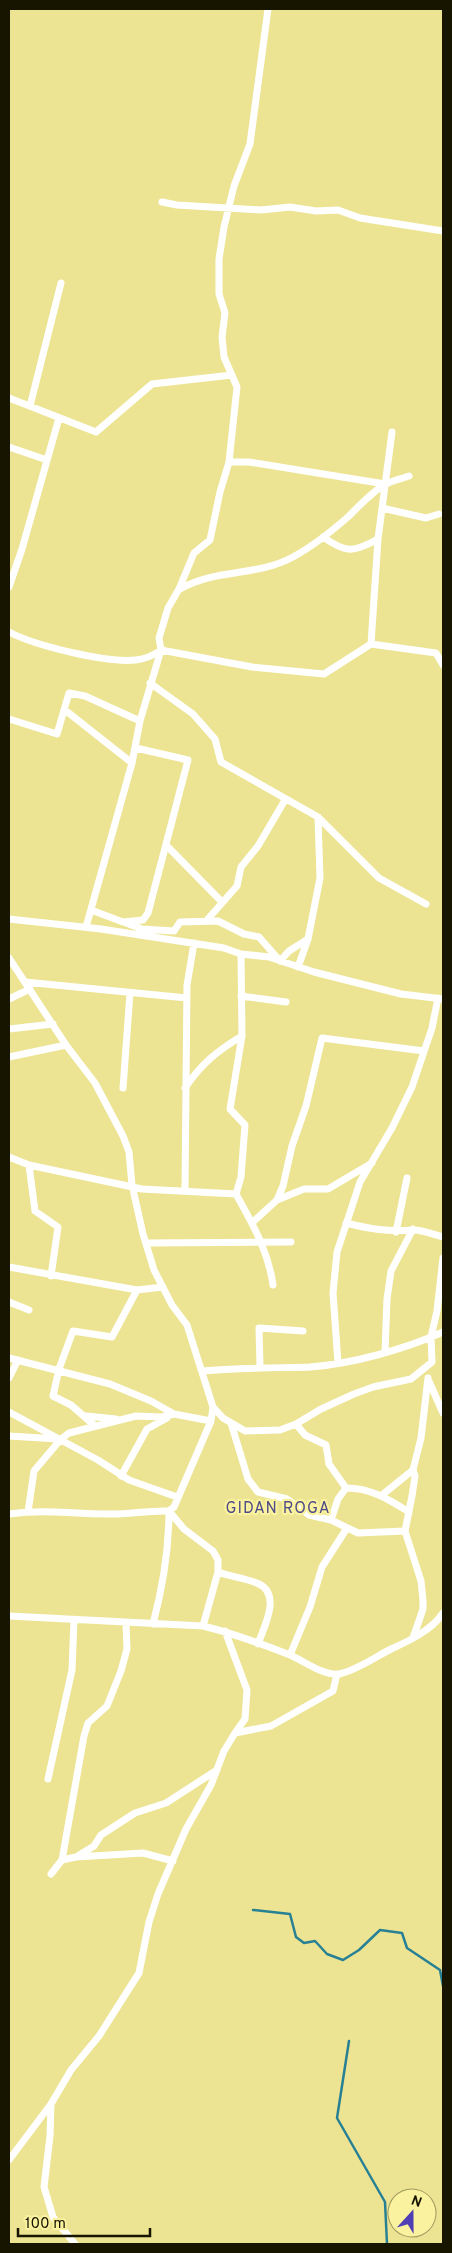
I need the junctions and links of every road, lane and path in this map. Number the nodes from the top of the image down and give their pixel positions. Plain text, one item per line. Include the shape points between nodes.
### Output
1 (268, 9) edge
2 (162, 202) dead end
3 (229, 207) junction
4 (443, 231) edge
5 (61, 283) dead end
6 (232, 375) junction
7 (9, 398) edge
8 (30, 406) junction
9 (59, 418) junction
10 (392, 432) dead end
11 (9, 447) edge
12 (47, 460) junction
13 (228, 462) junction
14 (409, 476) dead end
15 (384, 484) junction
16 (382, 508) junction
17 (439, 514) dead end
18 (323, 537) junction
19 (378, 539) junction
20 (9, 587) edge
21 (179, 589) junction
22 (9, 632) edge
23 (371, 644) junction
24 (161, 650) junction
25 (443, 665) edge
26 (150, 684) junction
27 (65, 710) junction
28 (9, 719) edge
29 (140, 721) junction
30 (136, 748) junction
31 (132, 763) junction
32 (285, 800) junction
33 (318, 817) junction
34 (167, 846) junction
35 (222, 902) junction
36 (426, 904) dead end
37 (91, 910) junction
38 (9, 919) edge
39 (206, 920) junction
40 (123, 922) junction
41 (86, 927) junction
42 (308, 939) junction
43 (194, 943) junction
44 (241, 954) junction
45 (9, 958) edge
46 (280, 961) junction
47 (298, 967) junction
48 (25, 982) junction
49 (30, 989) junction
50 (130, 993) junction
51 (242, 996) junction
52 (187, 998) junction
53 (9, 999) edge
54 (440, 999) edge
55 (286, 1002) dead end
56 (53, 1024) junction
57 (9, 1029) edge
58 (242, 1036) junction
59 (66, 1046) junction
60 (424, 1052) junction
61 (9, 1056) edge
62 (123, 1088) dead end
63 (185, 1088) junction
64 (9, 1156) edge
65 (373, 1163) junction
66 (30, 1165) junction
67 (407, 1178) dead end
68 (132, 1185) junction
69 (185, 1190) junction
70 (236, 1194) junction
71 (277, 1200) junction
72 (253, 1222) junction
73 (346, 1223) junction
74 (413, 1229) junction
75 (396, 1232) junction
76 (443, 1237) edge
77 (261, 1242) junction
78 (291, 1242) dead end
79 (146, 1243) junction
80 (443, 1258) edge
81 (9, 1267) edge
82 (20, 1269) junction
83 (9, 1275) edge
84 (51, 1276) junction
85 (274, 1285) dead end
86 (163, 1287) junction
87 (137, 1290) junction
88 (441, 1299) edge
89 (9, 1302) edge
90 (29, 1310) dead end
91 (303, 1331) dead end
92 (443, 1332) edge
93 (430, 1338) junction
94 (385, 1352) junction
95 (9, 1358) edge
96 (18, 1360) junction
97 (338, 1363) junction
98 (260, 1367) junction
99 (59, 1369) junction
100 (424, 1370) junction
101 (202, 1371) junction
102 (9, 1378) edge
103 (428, 1378) junction
104 (213, 1407) junction
105 (9, 1412) edge
106 (443, 1413) edge
107 (174, 1414) junction
108 (86, 1416) junction
109 (118, 1419) junction
110 (211, 1422) junction
111 (231, 1423) junction
112 (296, 1424) junction
113 (94, 1425) junction
114 (9, 1436) edge
115 (61, 1439) junction
116 (413, 1470) junction
117 (121, 1476) junction
118 (346, 1488) junction
119 (382, 1495) junction
120 (177, 1497) junction
121 (169, 1510) junction
122 (28, 1512) junction
123 (408, 1512) junction
124 (9, 1514) edge
125 (331, 1520) junction
126 (347, 1528) junction
127 (405, 1531) junction
128 (218, 1572) junction
129 (443, 1613) edge
130 (9, 1616) edge
131 (74, 1620) junction
132 (126, 1623) junction
133 (153, 1624) junction
134 (203, 1626) junction
135 (225, 1631) junction
136 (413, 1639) junction
137 (258, 1644) junction
138 (290, 1655) junction
139 (337, 1674) junction
140 (235, 1733) junction
141 (219, 1768) junction
142 (48, 1779) dead end
143 (76, 1857) junction
144 (62, 1860) junction
145 (173, 1861) junction
146 (51, 1874) dead end
147 (51, 2104) junction
148 (9, 2160) edge
149 (75, 2244) edge

1 - 3 street via 250,144
2 - 3 street
3 - 4 street via 338,210 360,218
3 - 6 street via 219,259 219,294 224,313 224,357
5 - 8 street
6 - 9 street via 152,384 96,432
6 - 13 street via 237,387
7 - 8 street
8 - 9 street
9 - 12 street
10 - 15 street
11 - 12 street
12 - 20 street
13 - 15 street via 249,462
13 - 21 street via 210,540 194,554
14 - 15 street
15 - 16 street
15 - 18 street
16 - 17 street via 426,518
16 - 19 street
18 - 19 street via 341,550 360,549
18 - 21 street via 276,565 219,574
19 - 23 street
21 - 24 street via 168,608 159,638
22 - 24 street via 100,658 136,660
23 - 24 street via 324,674 252,667
23 - 25 street via 436,654
24 - 26 street
26 - 29 street
26 - 32 street via 193,714 215,739 222,762
27 - 28 street via 57,734
27 - 29 street via 69,693 85,696
27 - 31 street
29 - 30 street
30 - 31 street
30 - 34 street via 188,760
31 - 37 street
32 - 33 street
32 - 35 street via 258,846 241,867 237,886
33 - 36 street via 380,878
33 - 42 street via 320,878
34 - 35 street
34 - 40 street via 144,920
35 - 39 street
37 - 40 street
37 - 41 street
38 - 41 street
39 - 40 street via 180,922 174,931 142,929
39 - 46 street via 218,921 244,934 259,937
41 - 43 street
42 - 46 street
42 - 47 street
43 - 44 street
43 - 52 street
44 - 46 street
44 - 51 street
45 - 48 street
46 - 47 street
47 - 54 street via 401,994
48 - 49 street
48 - 50 street
49 - 53 street
49 - 56 street
50 - 52 street
50 - 62 street
51 - 55 street
51 - 58 street
52 - 63 street
54 - 60 street
56 - 57 street
56 - 59 street
58 - 63 street via 199,1067
58 - 70 street via 230,1109 245,1125 241,1177
59 - 61 street
59 - 68 street via 95,1083 123,1136 129,1152
60 - 65 street via 412,1087
60 - 71 street via 322,1038 306,1106
63 - 69 street
64 - 66 street
65 - 71 street via 328,1188 304,1189
65 - 73 street via 360,1182
66 - 68 street
66 - 84 street via 35,1210 58,1227
67 - 75 street
68 - 69 street
68 - 79 street
69 - 70 street
70 - 72 street
71 - 72 street
72 - 77 street
73 - 75 street
73 - 97 street via 334,1270
74 - 75 street
74 - 76 street
74 - 94 street via 391,1271
77 - 78 street
77 - 79 street
77 - 85 street via 268,1255
79 - 86 street
80 - 88 street
81 - 82 street
82 - 83 street
82 - 84 street
84 - 87 street
86 - 87 street
86 - 101 street via 187,1325
87 - 99 street via 112,1337 73,1331
88 - 93 street
89 - 90 street
91 - 98 street via 259,1328
92 - 93 street
93 - 94 street
93 - 100 street via 432,1362
94 - 97 street
95 - 96 street
96 - 99 street
96 - 102 street
97 - 98 street
98 - 101 street
99 - 107 street via 110,1384
99 - 108 street via 53,1396
100 - 103 street
100 - 112 street via 411,1379 373,1387 337,1401
101 - 104 street
103 - 106 street
103 - 116 street via 421,1438
104 - 110 street
104 - 111 street
105 - 115 street
107 - 109 street
107 - 110 street
107 - 117 street via 147,1429
108 - 109 street
108 - 113 street
109 - 113 street
110 - 120 street
111 - 112 street via 245,1431 257,1432 280,1430
111 - 125 street via 254,1489 287,1499 309,1516
112 - 118 street via 305,1435 326,1445 328,1464
113 - 115 street
114 - 115 street
115 - 117 street
115 - 122 street via 34,1471
116 - 119 street
116 - 123 street via 415,1476
117 - 120 street
118 - 119 street via 361,1488
118 - 125 street via 338,1499
119 - 123 street
120 - 121 street via 174,1507
121 - 122 street via 109,1514
121 - 128 street via 184,1529 218,1557
121 - 133 street via 169,1540
122 - 124 street
123 - 127 street
125 - 126 street
126 - 127 street via 362,1533
126 - 138 street via 322,1567
127 - 136 street via 421,1581 424,1609
128 - 134 street
128 - 137 street via 259,1584 268,1592 271,1610
129 - 136 street
130 - 131 street
131 - 132 street
131 - 142 street via 72,1670
132 - 133 street
132 - 144 street via 127,1649 121,1671 107,1706 88,1723 84,1736
133 - 134 street
134 - 135 street
135 - 137 street
135 - 140 street via 247,1690 245,1719
136 - 139 street
137 - 138 street
138 - 139 street
139 - 140 street via 333,1691 313,1704 271,1726
140 - 141 street via 224,1751
141 - 143 street via 166,1803 134,1814 100,1835 94,1846
141 - 145 street
143 - 144 street
143 - 145 street via 143,1853
144 - 146 street
145 - 147 street via 153,1908 139,1972
147 - 148 street
147 - 149 street via 44,2187 53,2218

